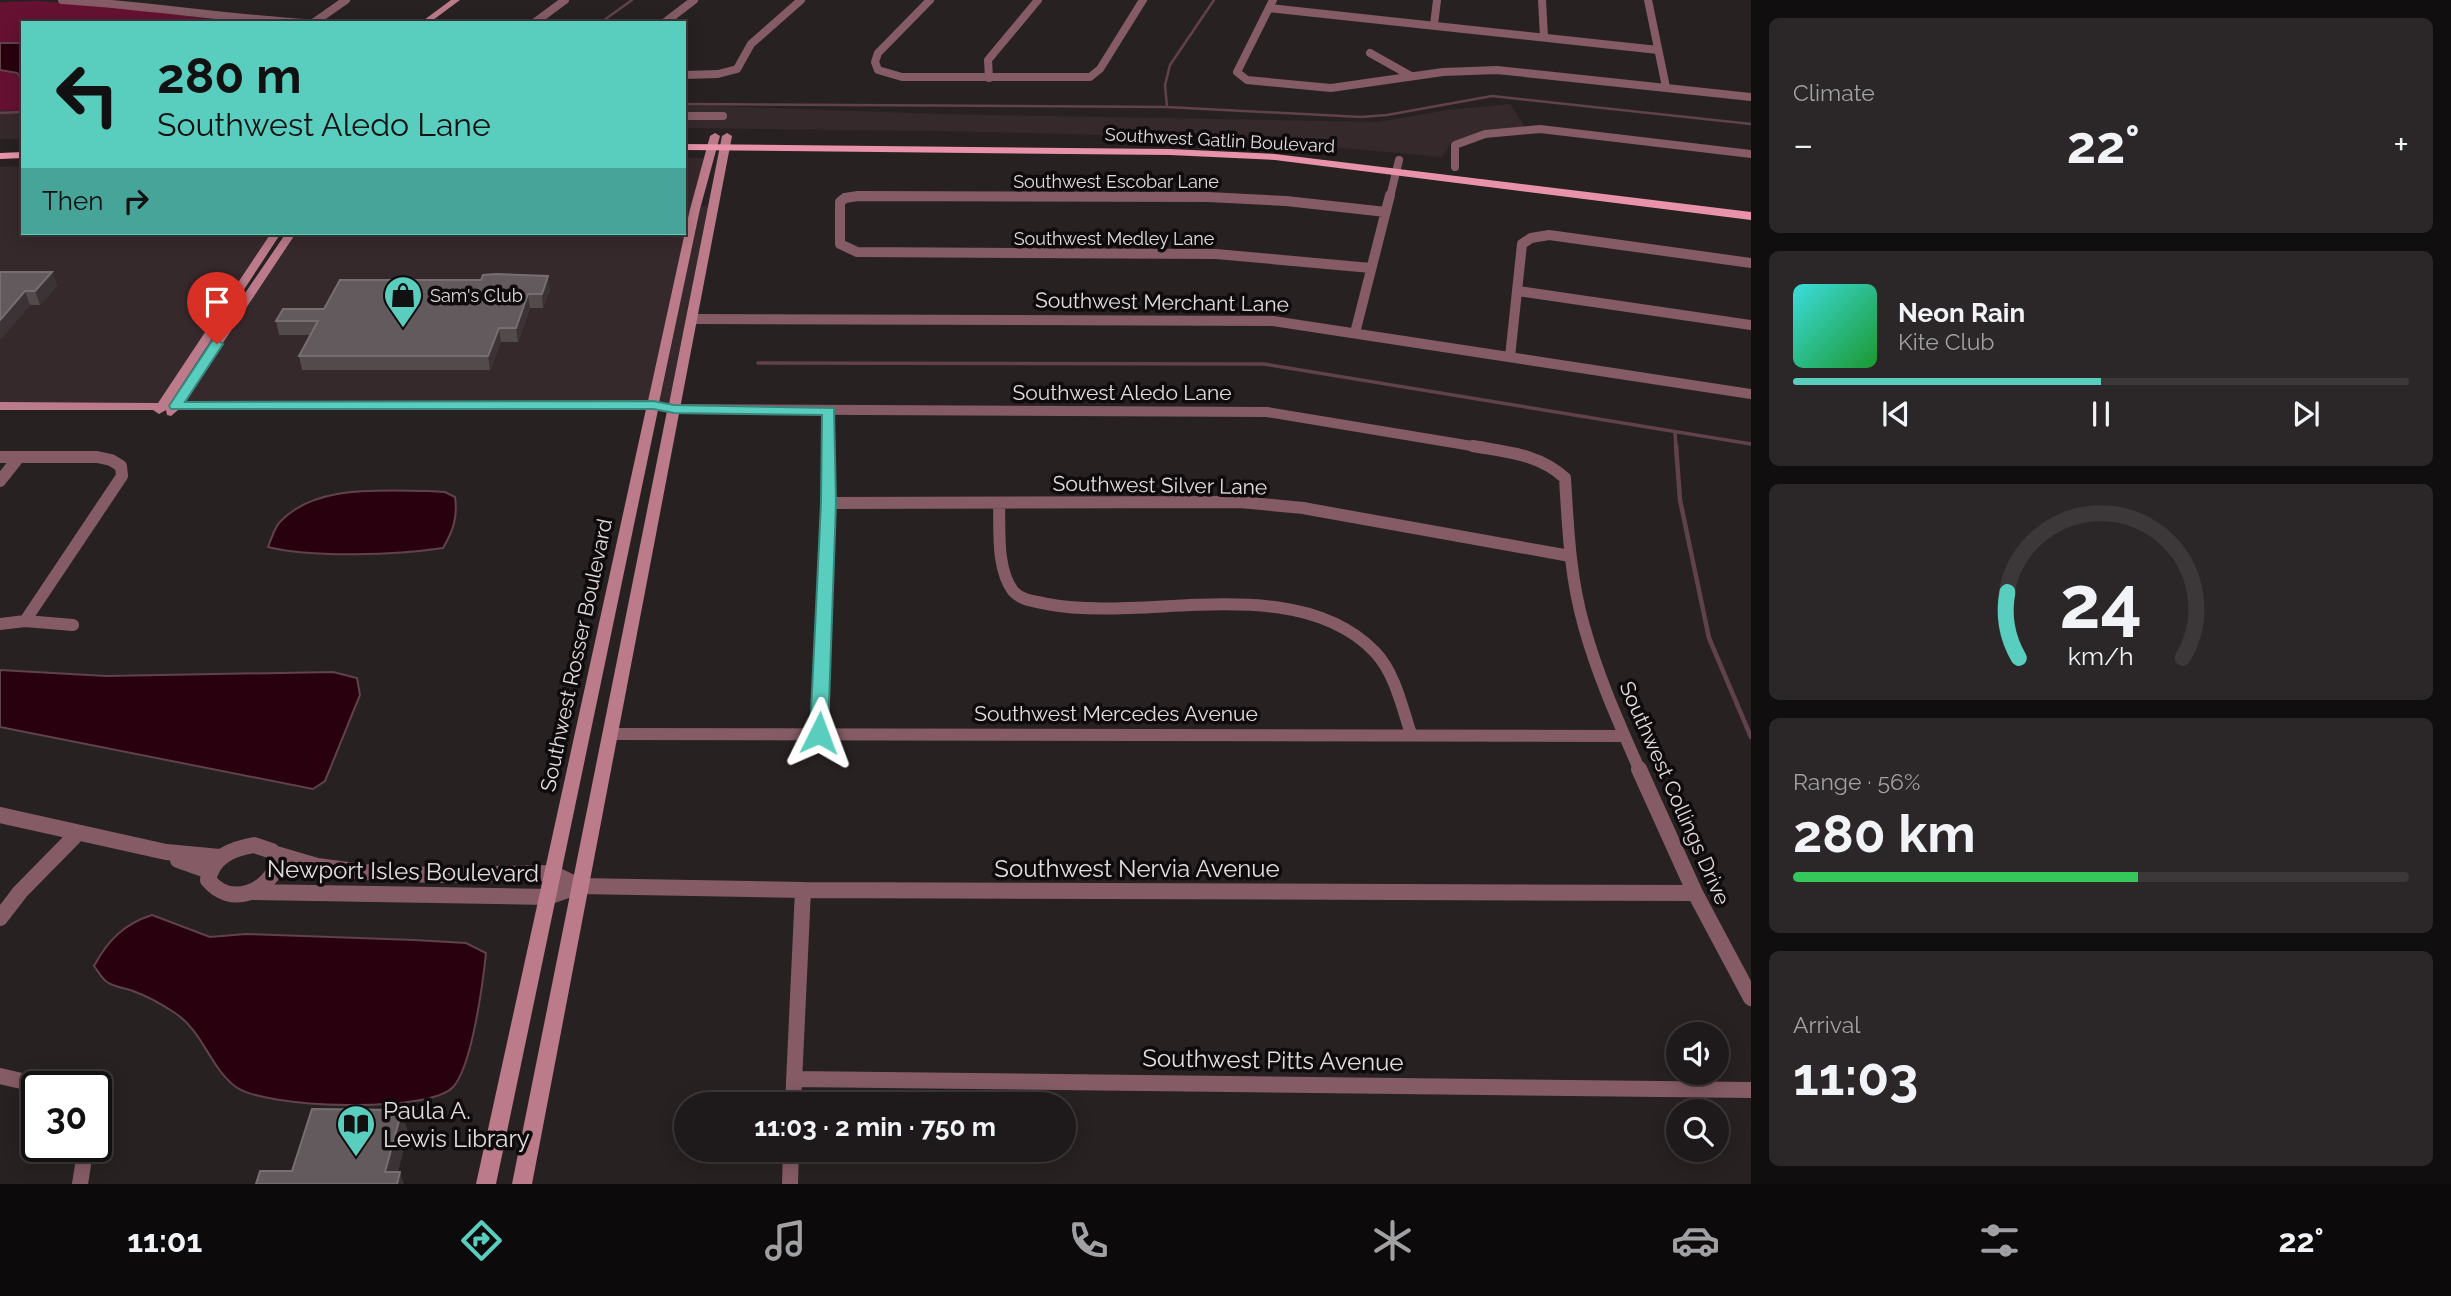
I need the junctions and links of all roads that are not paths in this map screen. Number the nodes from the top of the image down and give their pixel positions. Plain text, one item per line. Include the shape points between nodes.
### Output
1 (62, 0) edge
2 (346, 0) edge
3 (456, 0) edge
4 (565, 0) edge
5 (694, 0) edge
6 (802, 0) edge
7 (929, 0) edge
8 (1038, 0) edge
9 (1143, 0) edge
10 (1437, 0) edge
11 (1542, 0) edge
12 (1648, 0) edge
13 (1271, 4) edge
14 (272, 21) edge
15 (316, 21) edge
16 (427, 21) edge
17 (537, 21) edge
18 (667, 21) edge
19 (1434, 25) junction
20 (1544, 37) junction
21 (1658, 50) junction
22 (1370, 53) dead end
23 (686, 75) edge
24 (1411, 76) junction
25 (989, 78) junction
26 (1667, 87) junction
27 (1751, 97) edge
28 (686, 116) edge
29 (723, 116) dead end
30 (686, 136) edge
31 (720, 141) junction
32 (0, 144) edge
33 (21, 144) edge
34 (686, 147) edge
35 (1751, 154) edge
36 (21, 155) edge
37 (0, 156) edge
38 (1398, 165) junction
39 (1455, 167) junction
40 (1751, 205) edge
41 (1386, 212) junction
42 (1751, 216) edge
43 (275, 235) edge
44 (290, 235) edge
45 (857, 252) joint
46 (1751, 263) edge
47 (1371, 268) junction
48 (1518, 290) junction
49 (692, 319) junction
50 (1751, 325) edge
51 (1354, 332) junction
52 (1510, 357) junction
53 (1751, 394) edge
54 (0, 406) edge
55 (653, 409) junction
56 (674, 409) junction
57 (166, 410) junction
58 (829, 411) junction
59 (0, 413) edge
60 (0, 457) edge
61 (19, 457) junction
62 (1562, 474) joint
63 (0, 481) edge
64 (829, 503) junction
65 (999, 503) junction
66 (1570, 556) junction
67 (25, 621) junction
68 (0, 624) edge
69 (73, 625) dead end
70 (819, 733) junction
71 (610, 734) junction
72 (1411, 734) junction
73 (1622, 736) junction
74 (0, 816) edge
75 (78, 833) junction
76 (166, 852) junction
77 (276, 854) junction
78 (220, 858) junction
79 (209, 872) junction
80 (552, 873) junction
81 (579, 886) junction
82 (803, 890) junction
83 (252, 892) junction
84 (1695, 893) junction
85 (548, 897) junction
86 (0, 918) edge
87 (1751, 998) edge
88 (0, 1076) edge
89 (794, 1079) junction
90 (21, 1082) edge
91 (1751, 1090) edge
92 (793, 1092) edge
93 (83, 1162) edge
94 (791, 1162) edge
95 (80, 1184) edge
96 (486, 1184) edge
97 (522, 1184) edge
98 (790, 1184) edge

1 - 14 street
2 - 15 street
3 - 16 street
4 - 17 street
5 - 18 street
6 - 23 street via 751,44 740,67 726,73
7 - 25 street via 883,48 874,63 878,69 902,77
8 - 25 street via 988,60
9 - 25 street via 1100,69 1090,77
10 - 19 street
11 - 20 street
12 - 21 street
13 - 19 street
13 - 24 street via 1237,72 1247,80 1331,88
19 - 20 street
20 - 21 street
21 - 26 street
22 - 24 street
24 - 26 street via 1506,70
26 - 27 street
28 - 29 street
30 - 31 main road, Southwest Gatlin Boulevard
31 - 34 main road, Southwest Gatlin Boulevard
31 - 38 main road, Southwest Gatlin Boulevard via 1239,154
31 - 49 street
31 - 55 street, Southwest Rosser Boulevard via 695,209
32 - 33 main road
35 - 39 street via 1521,129 1468,138 1455,145
36 - 37 main road
38 - 39 main road, Southwest Gatlin Boulevard
38 - 41 street
38 - 42 main road, Southwest Gatlin Boulevard
39 - 40 main road, Southwest Gatlin Boulevard
41 - 45 street, Southwest Escobar Lane via 1208,197 845,198 840,202 839,239
41 - 47 street
43 - 57 street
44 - 57 street
45 - 47 street, Southwest Medley Lane via 1216,254
46 - 48 street via 1549,235 1522,244
47 - 51 street
48 - 50 street
48 - 52 street
49 - 51 street, Southwest Merchant Lane via 1227,319
49 - 56 street
51 - 52 street, Southwest Merchant Lane
52 - 53 street, Southwest Merchant Lane
54 - 57 street, Southwest Aledo Lane
55 - 56 street, Southwest Aledo Lane
55 - 57 street, Southwest Aledo Lane
55 - 80 street, Southwest Rosser Boulevard
56 - 58 street, Southwest Aledo Lane
56 - 71 street
57 - 59 street, Southwest Aledo Lane
58 - 62 street, Southwest Aledo Lane via 1267,412 1521,454 1551,464
58 - 64 street
60 - 61 street
61 - 63 street
61 - 67 street via 111,460 121,466 122,476
62 - 66 street, Southwest Collings Drive
64 - 65 street, Southwest Silver Lane
64 - 70 street
65 - 66 street, Southwest Silver Lane via 1240,502 1303,508
65 - 72 street via 1005,580 1022,599 1076,608 1262,607 1328,621 1355,635 1380,659
66 - 73 street, Southwest Collings Drive via 1583,624
67 - 68 street
67 - 69 street
70 - 71 street, Southwest Mercedes Avenue
70 - 72 street, Southwest Mercedes Avenue
71 - 81 street
72 - 73 street, Southwest Mercedes Avenue
73 - 84 street, Southwest Collings Drive
74 - 75 street
75 - 76 street
75 - 86 street
76 - 78 street
76 - 79 street
77 - 78 street via 254,845
77 - 80 street, Newport Isles Boulevard via 317,866 364,872
77 - 83 street via 276,875
78 - 79 street
79 - 83 street via 208,880 218,891 228,895
80 - 81 street, Newport Isles Boulevard
80 - 85 street, Southwest Rosser Boulevard
81 - 82 street, Southwest Nervia Avenue
81 - 85 street, Newport Isles Boulevard
81 - 97 street
82 - 84 street, Southwest Nervia Avenue
82 - 89 street
83 - 85 street, Newport Isles Boulevard
84 - 87 street, Southwest Collings Drive
85 - 96 street, Southwest Rosser Boulevard
88 - 90 street
89 - 91 street, Southwest Pitts Avenue
89 - 92 street
93 - 95 street
94 - 98 street

